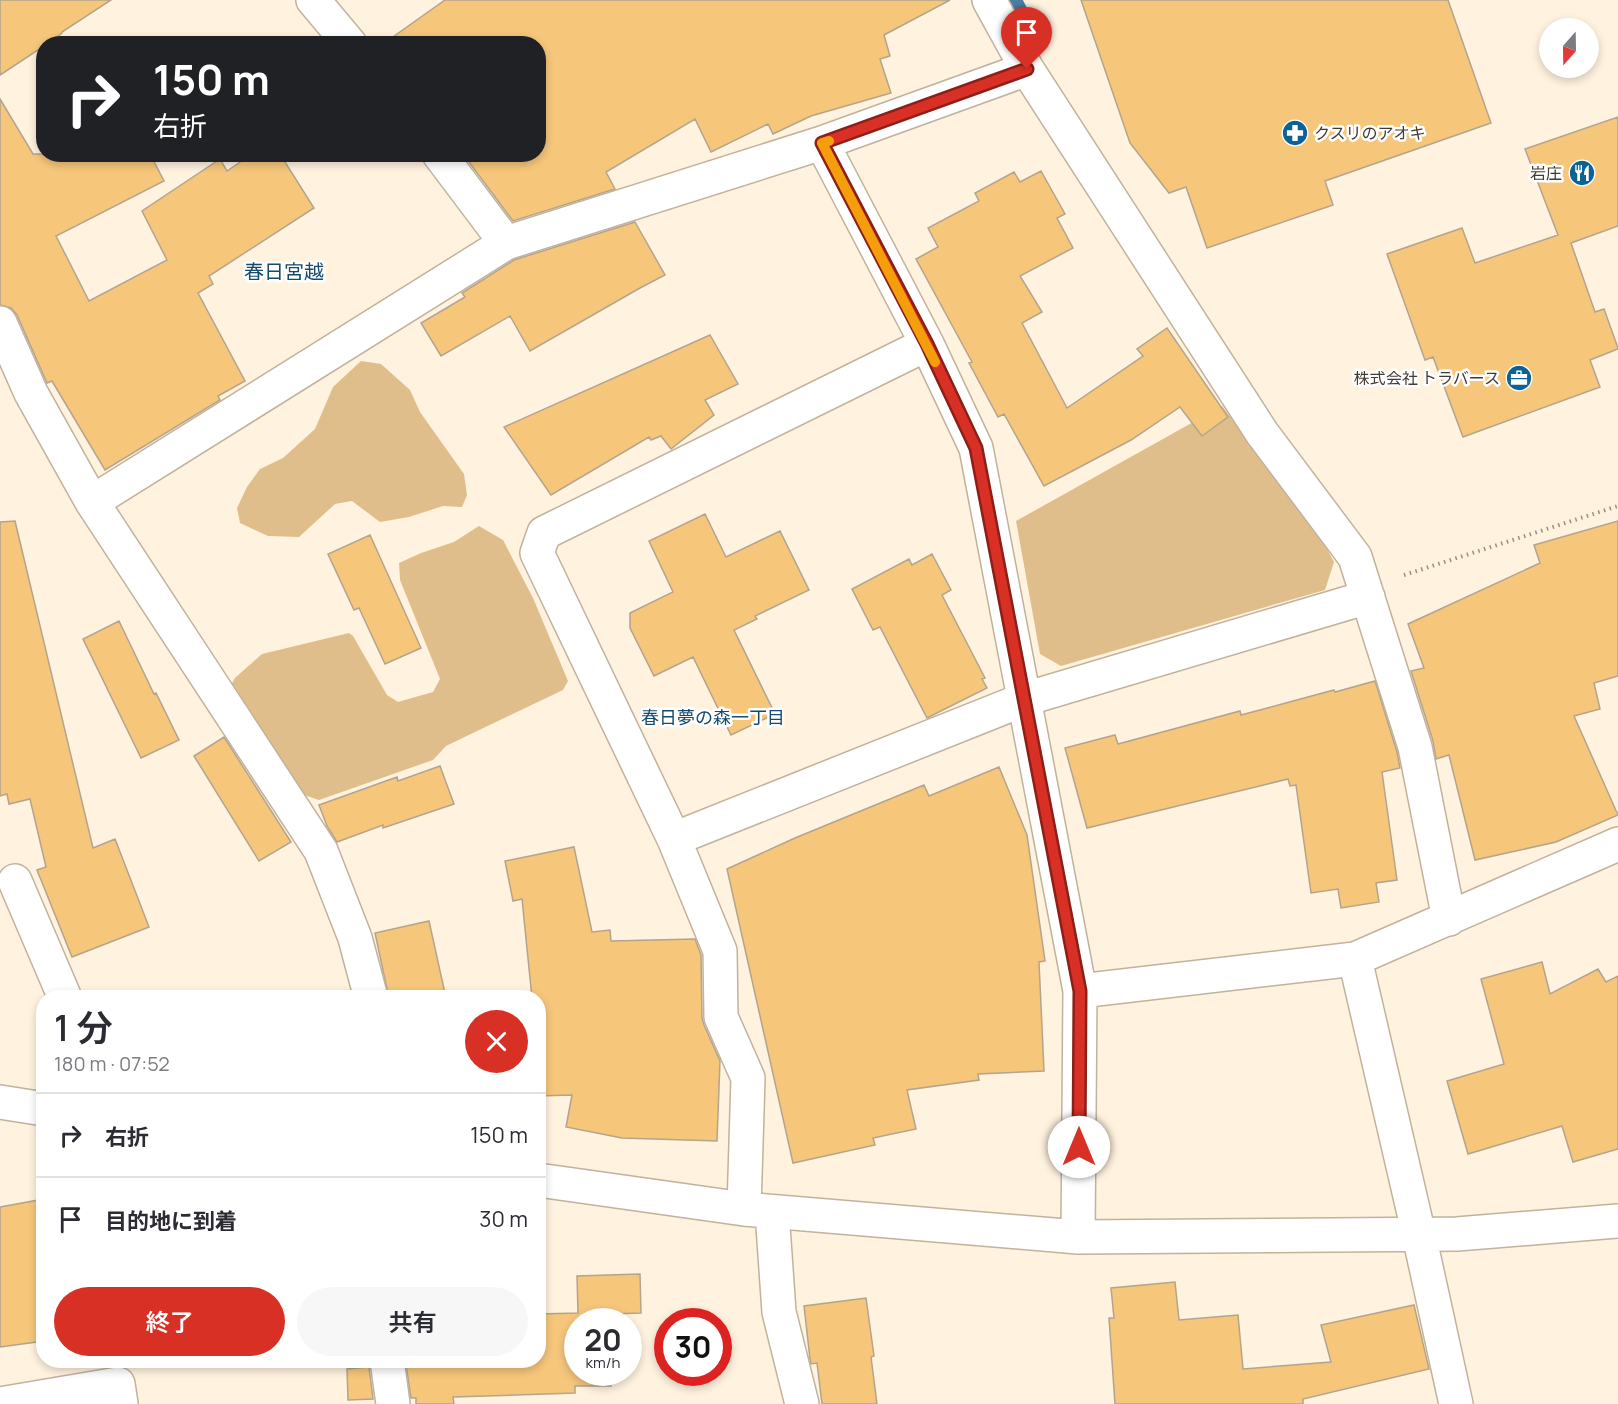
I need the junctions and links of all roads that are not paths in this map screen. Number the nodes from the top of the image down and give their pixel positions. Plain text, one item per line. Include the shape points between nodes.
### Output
1 (313, 0) edge
2 (990, 0) edge
3 (343, 36) edge
4 (1027, 69) junction
5 (822, 143) junction
6 (445, 162) edge
7 (506, 243) junction
8 (0, 323) edge
9 (927, 344) junction
10 (92, 502) junction
11 (1368, 597) junction
12 (1025, 699) junction
13 (674, 838) junction
14 (1618, 844) edge
15 (15, 881) dead end
16 (1449, 919) junction
17 (1355, 959) junction
18 (62, 990) edge
19 (368, 990) edge
20 (1080, 991) junction
21 (0, 1102) edge
22 (36, 1108) edge
23 (546, 1181) edge
24 (758, 1210) junction
25 (1618, 1221) edge
26 (1419, 1235) junction
27 (1078, 1237) junction
28 (388, 1368) edge
29 (0, 1404) edge
30 (121, 1404) edge
31 (393, 1404) edge
32 (802, 1404) edge
33 (1456, 1404) edge

1 - 3 street
2 - 4 street
4 - 5 street
4 - 11 street via 1262,433 1355,557
5 - 7 street
5 - 9 street
6 - 7 street
7 - 10 street
8 - 10 street via 31,393
9 - 12 street via 976,448
9 - 13 street via 544,533 537,553
10 - 19 street via 321,851 355,938
11 - 12 street
11 - 16 street via 1415,747
12 - 13 street
12 - 20 street
13 - 24 street via 720,951 721,1017 748,1078
14 - 16 street
15 - 18 street
16 - 17 street
17 - 20 street
17 - 26 street
20 - 27 street
21 - 22 street
23 - 24 street
24 - 27 street
24 - 32 street
25 - 26 street
26 - 27 street
26 - 33 street
28 - 31 street
29 - 30 street via 118,1384

